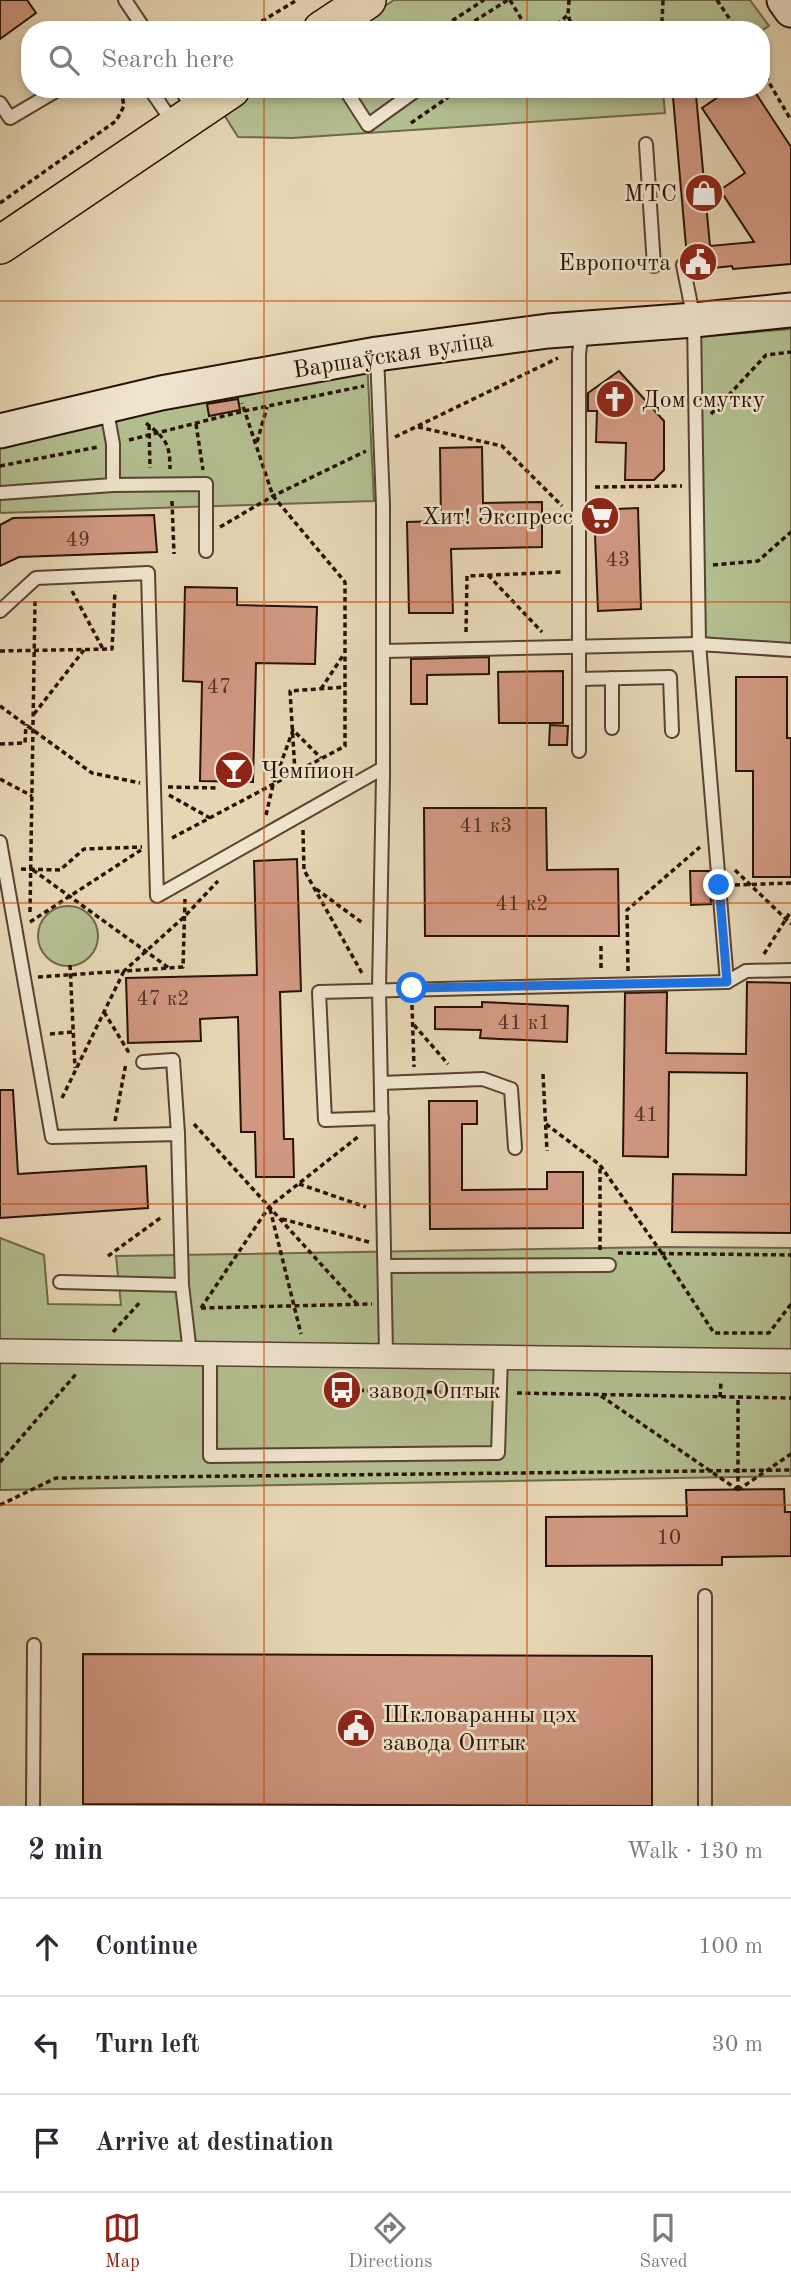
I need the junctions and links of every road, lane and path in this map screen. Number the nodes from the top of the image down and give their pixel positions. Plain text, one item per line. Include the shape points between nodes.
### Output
1 (125, 0) edge
2 (297, 0) edge
3 (367, 0) edge
4 (484, 0) edge
5 (509, 0) edge
6 (569, 0) edge
7 (663, 0) edge
8 (717, 0) edge
9 (784, 0) edge
10 (791, 10) edge
11 (568, 15) junction
12 (139, 21) edge
13 (262, 21) edge
14 (336, 21) edge
15 (452, 21) edge
16 (475, 21) edge
17 (522, 21) edge
18 (561, 21) edge
19 (570, 21) edge
20 (662, 21) edge
21 (731, 21) edge
22 (770, 84) edge
23 (44, 98) edge
24 (122, 98) edge
25 (165, 98) edge
26 (210, 98) edge
27 (351, 98) edge
28 (406, 98) edge
29 (447, 98) edge
30 (0, 103) edge
31 (184, 109) edge
32 (791, 120) edge
33 (411, 123) dead end
34 (646, 144) dead end
35 (0, 203) edge
36 (0, 245) edge
37 (683, 265) dead end
38 (654, 266) dead end
39 (791, 310) edge
40 (694, 320) junction
41 (581, 341) junction
42 (791, 352) edge
43 (534, 361) dead end
44 (378, 369) junction
45 (235, 379) junction
46 (106, 405) junction
47 (267, 407) junction
48 (244, 411) junction
49 (195, 424) junction
50 (149, 425) dead end
51 (416, 427) dead end
52 (0, 431) edge
53 (695, 431) junction
54 (149, 435) junction
55 (113, 444) junction
56 (256, 445) junction
57 (0, 466) edge
58 (206, 484) junction
59 (113, 485) junction
60 (150, 485) junction
61 (696, 486) junction
62 (579, 488) junction
63 (0, 493) edge
64 (579, 523) junction
65 (791, 532) edge
66 (206, 551) dead end
67 (697, 567) junction
68 (579, 572) junction
69 (115, 575) junction
70 (488, 575) junction
71 (65, 577) junction
72 (36, 578) junction
73 (0, 611) edge
74 (699, 644) junction
75 (557, 648) junction
76 (579, 648) junction
77 (103, 649) junction
78 (35, 650) junction
79 (84, 650) junction
80 (465, 650) junction
81 (791, 650) edge
82 (0, 651) edge
83 (383, 651) junction
84 (345, 653) junction
85 (612, 678) junction
86 (579, 679) junction
87 (345, 687) junction
88 (321, 689) junction
89 (0, 706) edge
90 (34, 715) junction
91 (26, 724) junction
92 (612, 728) dead end
93 (33, 729) junction
94 (293, 730) junction
95 (672, 732) dead end
96 (0, 744) edge
97 (579, 751) dead end
98 (321, 758) junction
99 (383, 768) junction
100 (295, 772) junction
101 (0, 779) edge
102 (273, 785) junction
103 (154, 786) junction
104 (218, 788) dead end
105 (32, 796) junction
106 (302, 814) junction
107 (210, 818) junction
108 (715, 834) junction
109 (262, 836) junction
110 (0, 842) edge
111 (156, 847) junction
112 (716, 851) junction
113 (5, 869) junction
114 (31, 869) junction
115 (223, 877) dead end
116 (187, 879) junction
117 (791, 883) edge
118 (748, 884) junction
119 (719, 885) junction
120 (314, 888) junction
121 (70, 898) junction
122 (791, 911) edge
123 (184, 917) junction
124 (786, 919) junction
125 (791, 924) edge
126 (380, 936) junction
127 (601, 946) dead end
128 (146, 951) junction
129 (70, 965) dead end
130 (169, 968) junction
131 (791, 970) edge
132 (124, 971) junction
133 (754, 971) junction
134 (71, 975) junction
135 (727, 982) junction
136 (600, 984) junction
137 (628, 984) junction
138 (412, 988) junction
139 (375, 989) junction
140 (29, 1005) junction
141 (104, 1012) junction
142 (413, 1023) junction
143 (73, 1032) junction
144 (34, 1035) junction
145 (143, 1062) dead end
146 (75, 1070) junction
147 (543, 1074) dead end
148 (461, 1080) junction
149 (415, 1082) junction
150 (381, 1083) junction
151 (176, 1104) junction
152 (382, 1118) junction
153 (50, 1123) junction
154 (546, 1124) junction
155 (178, 1134) junction
156 (113, 1136) junction
157 (514, 1148) dead end
158 (547, 1151) dead end
159 (600, 1165) junction
160 (299, 1184) junction
161 (270, 1207) junction
162 (384, 1213) junction
163 (163, 1216) dead end
164 (280, 1218) junction
165 (384, 1246) junction
166 (661, 1252) junction
167 (791, 1255) edge
168 (108, 1256) dead end
169 (603, 1261) junction
170 (384, 1266) junction
171 (60, 1282) dead end
172 (182, 1284) junction
173 (385, 1304) junction
174 (791, 1304) edge
175 (358, 1305) junction
176 (293, 1306) junction
177 (185, 1308) junction
178 (201, 1308) junction
179 (0, 1351) edge
180 (200, 1353) junction
181 (307, 1354) junction
182 (386, 1354) junction
183 (501, 1356) junction
184 (791, 1361) edge
185 (342, 1390) dead end
186 (499, 1393) junction
187 (600, 1395) junction
188 (738, 1397) junction
189 (791, 1398) edge
190 (791, 1454) edge
191 (791, 1469) edge
192 (738, 1470) junction
193 (766, 1470) junction
194 (709, 1471) junction
195 (738, 1490) junction
196 (0, 1505) edge
197 (705, 1596) dead end
198 (34, 1645) dead end
199 (33, 1806) edge
200 (705, 1806) edge

1 - 12 lane
2 - 13 path
3 - 14 main road
4 - 15 path
5 - 16 path
5 - 17 path
6 - 11 path
7 - 20 path
8 - 21 path
9 - 10 street
11 - 18 path
11 - 19 path
22 - 32 path
23 - 30 lane via 10,118
24 - 35 path via 124,106 116,121
25 - 31 lane
26 - 31 main road
27 - 28 lane via 368,125
29 - 33 path
31 - 36 main road
34 - 38 lane
37 - 40 lane
39 - 40 street, Варшаўская вуліца
40 - 41 street, Варшаўская вуліца
40 - 53 lane
41 - 43 path
41 - 44 street, Варшаўская вуліца via 548,331
41 - 62 lane
42 - 53 path via 765,355
44 - 45 street, Варшаўская вуліца
44 - 47 path
44 - 83 lane
45 - 46 street, Варшаўская вуліца
45 - 48 path
46 - 52 street, Варшаўская вуліца
46 - 55 lane
47 - 48 path
47 - 56 path
48 - 49 path
48 - 56 path
49 - 54 path
49 - 58 path
50 - 54 path
51 - 64 path via 502,446
53 - 61 lane
54 - 55 path
54 - 60 path
55 - 57 path
55 - 59 lane
56 - 84 path via 273,496 345,582
58 - 60 lane
58 - 66 lane
59 - 60 lane
59 - 63 lane
61 - 62 path
61 - 67 lane
62 - 64 lane
64 - 68 lane
65 - 67 path via 758,561
67 - 74 lane
68 - 70 path
68 - 76 lane
69 - 71 lane
69 - 77 path via 112,649
69 - 103 lane via 148,573
70 - 75 path
70 - 80 path via 467,576
71 - 72 lane
71 - 77 path
72 - 73 lane
72 - 78 path
74 - 76 lane
74 - 81 lane
74 - 108 lane
75 - 76 lane
75 - 80 lane
76 - 86 lane
77 - 79 path
78 - 79 path
78 - 82 path
78 - 90 path
79 - 90 path
80 - 83 lane
83 - 99 lane
84 - 87 path
84 - 88 path
85 - 86 lane
85 - 92 lane
85 - 95 lane via 670,677
86 - 97 lane
87 - 88 path
87 - 98 path via 345,746
88 - 94 path via 290,691
89 - 91 path
90 - 93 path
91 - 93 path
91 - 96 path via 24,743
93 - 103 path via 93,773
93 - 105 path
94 - 98 path
94 - 100 path
94 - 102 path
98 - 100 path
99 - 106 lane
99 - 126 lane
100 - 102 path
101 - 105 path
102 - 107 path
102 - 109 path
103 - 104 path
103 - 107 path
103 - 111 lane
105 - 114 path
106 - 109 lane
106 - 120 path via 304,870
107 - 111 path
108 - 112 lane
108 - 137 path via 627,910
109 - 116 lane
110 - 113 lane
111 - 116 lane via 158,896
112 - 118 path
112 - 119 lane
113 - 114 path
113 - 140 lane
114 - 121 path
114 - 121 path via 30,923
114 - 121 path via 60,870 85,849 145,847
115 - 123 path
116 - 123 path
117 - 118 path
118 - 119 path
118 - 124 path
119 - 135 lane
120 - 126 path
120 - 139 path
121 - 128 path
122 - 124 path
123 - 128 path
123 - 130 path via 183,967
124 - 125 path
124 - 133 path
126 - 139 lane
127 - 136 path
128 - 130 path
128 - 132 path
129 - 134 path
130 - 132 path
131 - 133 lane
132 - 134 path
132 - 141 path
133 - 135 lane
134 - 140 path via 29,978
134 - 143 path
135 - 137 lane
136 - 137 lane
136 - 138 lane
138 - 139 lane
138 - 142 path
139 - 150 lane
139 - 152 lane via 320,992 325,1120
140 - 144 lane
141 - 146 path
141 - 156 path via 128,1051
142 - 148 path
142 - 149 path
143 - 144 path
143 - 146 path
144 - 153 lane
145 - 151 lane via 173,1060
146 - 153 path
147 - 154 path
148 - 149 lane
148 - 157 lane via 483,1079 511,1089
149 - 150 lane
150 - 152 lane
151 - 155 lane
151 - 161 path
152 - 160 path
152 - 162 lane
153 - 156 lane via 52,1137
154 - 158 path
154 - 159 path
155 - 156 lane
155 - 172 lane
159 - 166 path
159 - 169 path
160 - 161 path
160 - 162 path
161 - 164 path
161 - 176 path
161 - 178 path
162 - 165 lane
163 - 168 path
164 - 165 path
164 - 175 path
165 - 170 lane
166 - 167 path
166 - 169 path
166 - 174 path via 714,1333 769,1333
169 - 170 lane
170 - 173 lane
171 - 172 lane
172 - 177 lane
173 - 175 path
173 - 182 lane
175 - 176 path
176 - 178 path
176 - 181 path
177 - 178 path
177 - 180 lane
179 - 180 street
180 - 181 street
180 - 186 lane via 210,1456 498,1453
181 - 182 street
182 - 183 street
183 - 184 street
183 - 186 lane
185 - 186 path
186 - 187 path
187 - 188 path
187 - 194 path
188 - 189 path
188 - 192 path
190 - 193 path
191 - 193 path
192 - 193 path
192 - 194 path
192 - 195 path
193 - 195 path
194 - 195 path
194 - 196 path via 56,1478
197 - 200 lane
198 - 199 lane

